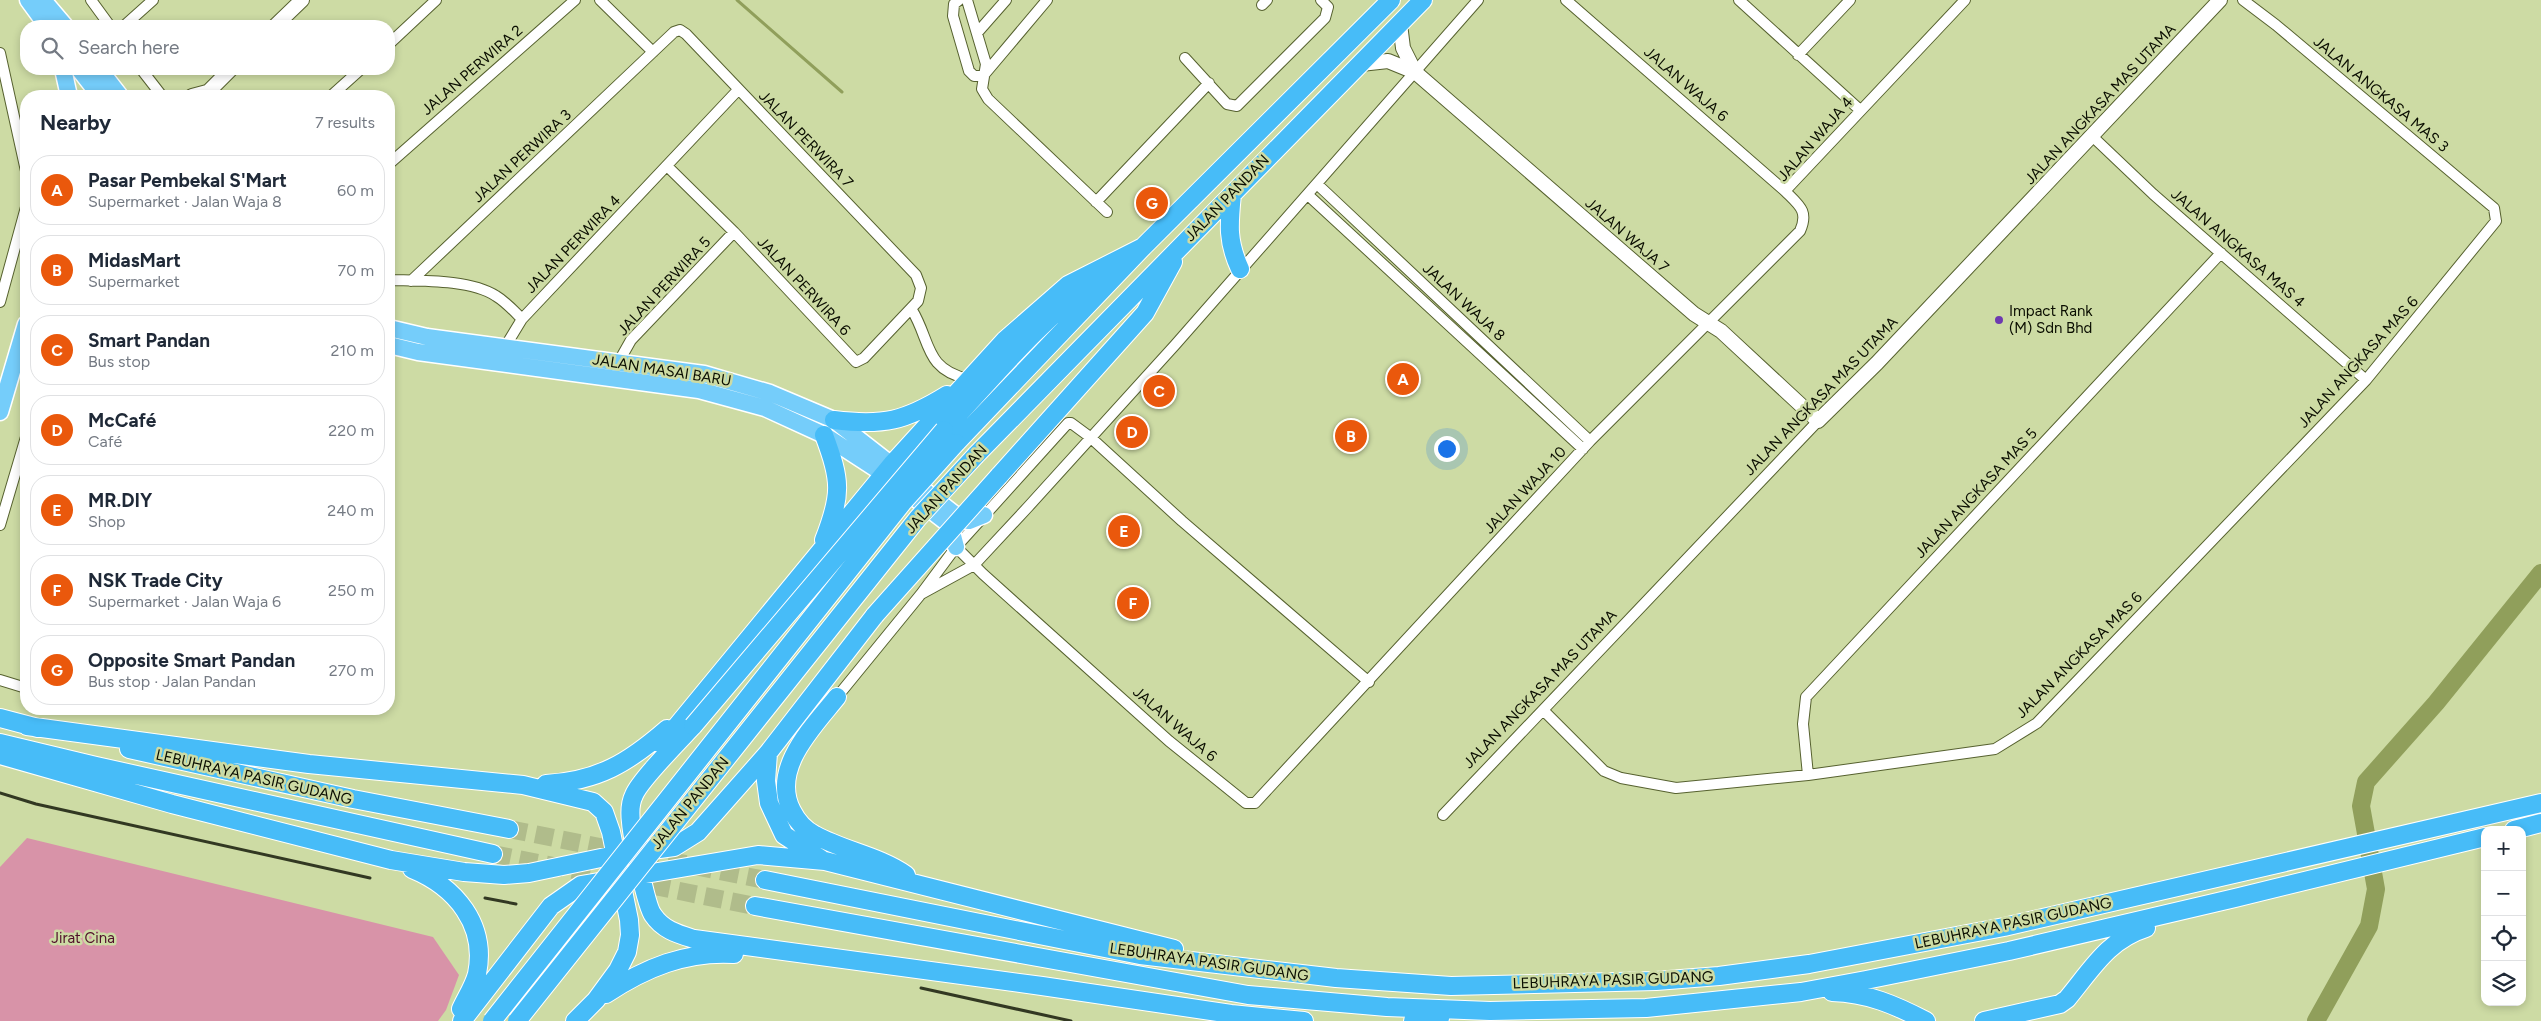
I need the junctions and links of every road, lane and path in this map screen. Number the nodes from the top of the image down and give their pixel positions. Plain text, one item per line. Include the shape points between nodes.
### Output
1 (33, 0) edge
2 (91, 0) edge
3 (153, 0) edge
4 (302, 0) edge
5 (436, 0) edge
6 (575, 0) edge
7 (600, 0) edge
8 (959, 0) edge
9 (967, 0) edge
10 (1006, 0) edge
11 (1047, 0) edge
12 (1321, 0) edge
13 (1390, 0) edge
14 (1423, 0) edge
15 (1478, 0) edge
16 (1566, 0) edge
17 (1739, 0) edge
18 (1850, 0) edge
19 (1965, 0) edge
20 (2220, 0) edge
21 (2243, 0) edge
22 (39, 20) edge
23 (44, 20) edge
24 (58, 20) edge
25 (106, 20) edge
26 (131, 20) edge
27 (280, 20) edge
28 (1400, 24) junction
29 (977, 33) junction
30 (395, 38) edge
31 (653, 52) junction
32 (0, 53) edge
33 (1798, 55) junction
34 (1185, 58) dead end
35 (1361, 64) junction
36 (1415, 72) junction
37 (64, 75) edge
38 (84, 75) edge
39 (104, 75) edge
40 (146, 75) edge
41 (225, 75) edge
42 (355, 75) edge
43 (983, 76) junction
44 (1209, 83) junction
45 (68, 90) edge
46 (95, 90) edge
47 (115, 90) edge
48 (157, 90) edge
49 (210, 90) edge
50 (338, 90) edge
51 (738, 90) junction
52 (1860, 110) junction
53 (2092, 136) junction
54 (20, 144) edge
55 (395, 159) edge
56 (668, 167) junction
57 (1317, 184) junction
58 (1785, 191) junction
59 (1232, 194) junction
60 (1308, 194) junction
61 (1096, 202) junction
62 (1107, 212) dead end
63 (2496, 214) joint
64 (20, 228) edge
65 (734, 232) junction
66 (1182, 244) junction
67 (1143, 247) junction
68 (2221, 253) junction
69 (1240, 270) junction
70 (395, 280) edge
71 (411, 281) junction
72 (0, 300) edge
73 (918, 301) joint
74 (912, 310) junction
75 (522, 319) junction
76 (1709, 323) junction
77 (395, 329) edge
78 (395, 346) edge
79 (505, 347) junction
80 (20, 354) edge
81 (618, 363) junction
82 (2366, 380) junction
83 (965, 382) junction
84 (0, 412) edge
85 (834, 420) junction
86 (1818, 422) junction
87 (824, 435) junction
88 (1090, 437) junction
89 (1587, 445) junction
90 (20, 457) edge
91 (888, 469) junction
92 (984, 515) junction
93 (0, 525) edge
94 (952, 552) junction
95 (819, 554) junction
96 (974, 565) junction
97 (956, 574) junction
98 (921, 594) junction
99 (0, 680) edge
100 (1369, 682) junction
101 (20, 686) edge
102 (837, 697) joint
103 (690, 708) junction
104 (1543, 710) junction
105 (0, 718) edge
106 (28, 726) junction
107 (0, 743) edge
108 (768, 753) junction
109 (0, 755) edge
110 (1808, 775) junction
111 (523, 785) junction
112 (637, 789) junction
113 (2541, 803) edge
114 (1443, 814) dead end
115 (2541, 823) edge
116 (2526, 827) edge
117 (509, 829) tunnel mouth
118 (2481, 838) edge
119 (636, 853) junction
120 (493, 854) tunnel mouth
121 (615, 855) junction
122 (391, 860) junction
123 (825, 861) junction
124 (642, 874) junction
125 (620, 878) junction
126 (765, 880) tunnel mouth
127 (923, 887) junction
128 (2235, 898) junction
129 (756, 906) tunnel mouth
130 (1250, 968) junction
131 (916, 971) junction
132 (1801, 992) junction
133 (596, 1000) junction
134 (1490, 1011) junction
135 (455, 1021) edge
136 (462, 1021) edge
137 (492, 1021) edge
138 (516, 1021) edge
139 (575, 1021) edge
140 (1304, 1021) edge
141 (1413, 1021) edge
142 (1926, 1021) edge
143 (1984, 1021) edge

1 - 22 main road
1 - 23 main road
1 - 24 main road
2 - 25 street
3 - 26 street
4 - 27 street
5 - 30 street
6 - 55 street, JALAN PERWIRA 2
7 - 31 street
8 - 43 street via 954,4 953,16 969,71 974,76
9 - 29 street
10 - 29 street
11 - 43 street
12 - 44 street via 1328,7 1325,18 1237,106 1227,104
13 - 67 highway, JALAN PANDAN
14 - 28 highway, JALAN PANDAN
15 - 36 street
16 - 58 street, JALAN WAJA 6
17 - 33 street
18 - 33 street
19 - 52 street, JALAN WAJA 4
20 - 53 street, JALAN ANGKASA MAS UTAMA
21 - 63 street, JALAN ANGKASA MAS 3 via 2457,176 2494,208
28 - 35 highway, JALAN PANDAN
28 - 36 street, JALAN WAJA 7 via 1403,48
29 - 43 street via 986,64
31 - 51 street, JALAN PERWIRA 7 via 680,30
31 - 71 street, JALAN PERWIRA 3
32 - 54 street
33 - 52 street
34 - 44 street
35 - 36 street, JALAN WAJA 7 via 1388,61
35 - 59 highway, JALAN PANDAN
36 - 57 street
36 - 76 street, JALAN WAJA 7 via 1694,314
37 - 45 main road
38 - 46 main road
39 - 47 main road
40 - 48 street
41 - 49 street
42 - 50 street
43 - 61 street via 982,89 988,99
44 - 61 street
51 - 56 street
51 - 73 street, JALAN PERWIRA 7 via 916,275 921,288
52 - 58 street, JALAN WAJA 4
53 - 68 street, JALAN ANGKASA MAS 4
53 - 86 street, JALAN ANGKASA MAS UTAMA
56 - 65 street, JALAN PERWIRA 6
56 - 75 street, JALAN PERWIRA 4
57 - 60 street
57 - 89 street, JALAN WAJA 8
58 - 76 street, JALAN WAJA 4 via 1802,209 1804,220 1800,231
59 - 66 highway, JALAN PANDAN
59 - 69 highway via 1228,231 1232,253
60 - 69 street
60 - 89 street, JALAN WAJA 8
61 - 62 street
63 - 82 street, JALAN ANGKASA MAS 6 via 2496,221 2489,232
64 - 72 street
65 - 74 street, JALAN PERWIRA 6 via 856,362 864,358
65 - 81 street, JALAN PERWIRA 5 via 631,340
66 - 108 highway, bridge via 1145,313 874,615
66 - 138 highway, JALAN PANDAN, bridge via 918,518
67 - 83 highway via 1068,285 1005,340
67 - 112 highway, bridge via 1081,291 944,430
67 - 137 highway, JALAN PANDAN, bridge via 903,502
68 - 82 street, JALAN ANGKASA MAS 4
68 - 110 street, JALAN ANGKASA MAS 5 via 1806,697 1803,724
69 - 88 street
70 - 71 street
71 - 75 street via 478,289 495,295
73 - 74 street, JALAN PERWIRA 6
74 - 83 street via 928,352 938,364
75 - 79 street, JALAN PERWIRA 4
76 - 86 street, JALAN WAJA 7
76 - 89 street, JALAN WAJA 10
77 - 79 main road, JALAN MASAI BARU
78 - 87 main road, JALAN MASAI BARU via 699,390 765,408
79 - 81 main road, JALAN MASAI BARU
80 - 84 main road
81 - 85 main road, JALAN MASAI BARU via 704,374 738,382
82 - 110 street, JALAN ANGKASA MAS 6 via 2037,723 2018,737 1994,749
83 - 85 highway via 903,419 868,424
83 - 91 highway
85 - 91 main road, JALAN MASAI BARU
86 - 104 street, JALAN ANGKASA MAS UTAMA
87 - 91 main road, JALAN MASAI BARU
87 - 95 highway via 838,482 836,508
88 - 92 street via 1074,424 1068,424
88 - 96 street
88 - 100 street via 1182,522
89 - 100 street, JALAN WAJA 10
90 - 93 street
91 - 92 main road, JALAN MASAI BARU via 962,520 969,521
91 - 94 main road, JALAN MASAI BARU via 951,528
91 - 95 highway
92 - 94 street
94 - 96 street, JALAN WAJA 6
94 - 97 street via 948,571
94 - 98 street
95 - 103 highway
96 - 97 street
96 - 100 street, JALAN WAJA 6 via 1169,741 1246,803 1253,805
97 - 98 street
98 - 102 street
99 - 101 street
102 - 127 highway via 794,755 786,783 790,807 796,819 814,835 900,871
103 - 111 highway via 643,750 614,768 588,778
103 - 112 highway via 638,776
104 - 110 street, JALAN ANGKASA MAS 6 via 1604,771 1621,778 1676,788
104 - 114 street, JALAN ANGKASA MAS UTAMA
105 - 106 highway, LEBUHRAYA PASIR GUDANG
106 - 111 highway via 309,764
106 - 117 highway, LEBUHRAYA PASIR GUDANG via 353,799
107 - 120 highway, LEBUHRAYA PASIR GUDANG
108 - 119 highway via 698,832 674,847
108 - 123 highway via 766,781 769,803 784,835
109 - 122 highway via 172,804
111 - 121 highway via 593,802 604,812
112 - 119 highway via 631,807
113 - 130 highway, LEBUHRAYA PASIR GUDANG via 2004,928 1809,964 1719,976 1656,981 1450,986
115 - 116 highway
118 - 128 highway, LEBUHRAYA PASIR GUDANG
119 - 121 highway
119 - 124 highway
121 - 122 highway via 504,875
121 - 125 highway
122 - 135 highway via 423,873 444,887 460,902 477,932 476,976
123 - 124 highway via 758,855
123 - 127 highway
124 - 125 highway
124 - 131 highway via 651,913 662,926 674,933 694,939
125 - 133 highway via 629,920 627,952
125 - 136 highway via 581,885 550,906
126 - 130 highway, LEBUHRAYA PASIR GUDANG via 1140,955
127 - 130 highway
128 - 132 highway, LEBUHRAYA PASIR GUDANG via 2009,950
128 - 143 highway via 2121,938 2109,947 2060,1004
129 - 134 highway, LEBUHRAYA PASIR GUDANG via 1248,995 1387,1007
131 - 133 highway via 709,954 646,970
131 - 140 highway
132 - 134 highway, LEBUHRAYA PASIR GUDANG via 1646,1008
132 - 142 highway via 1836,992 1878,998
133 - 139 highway
134 - 141 highway

